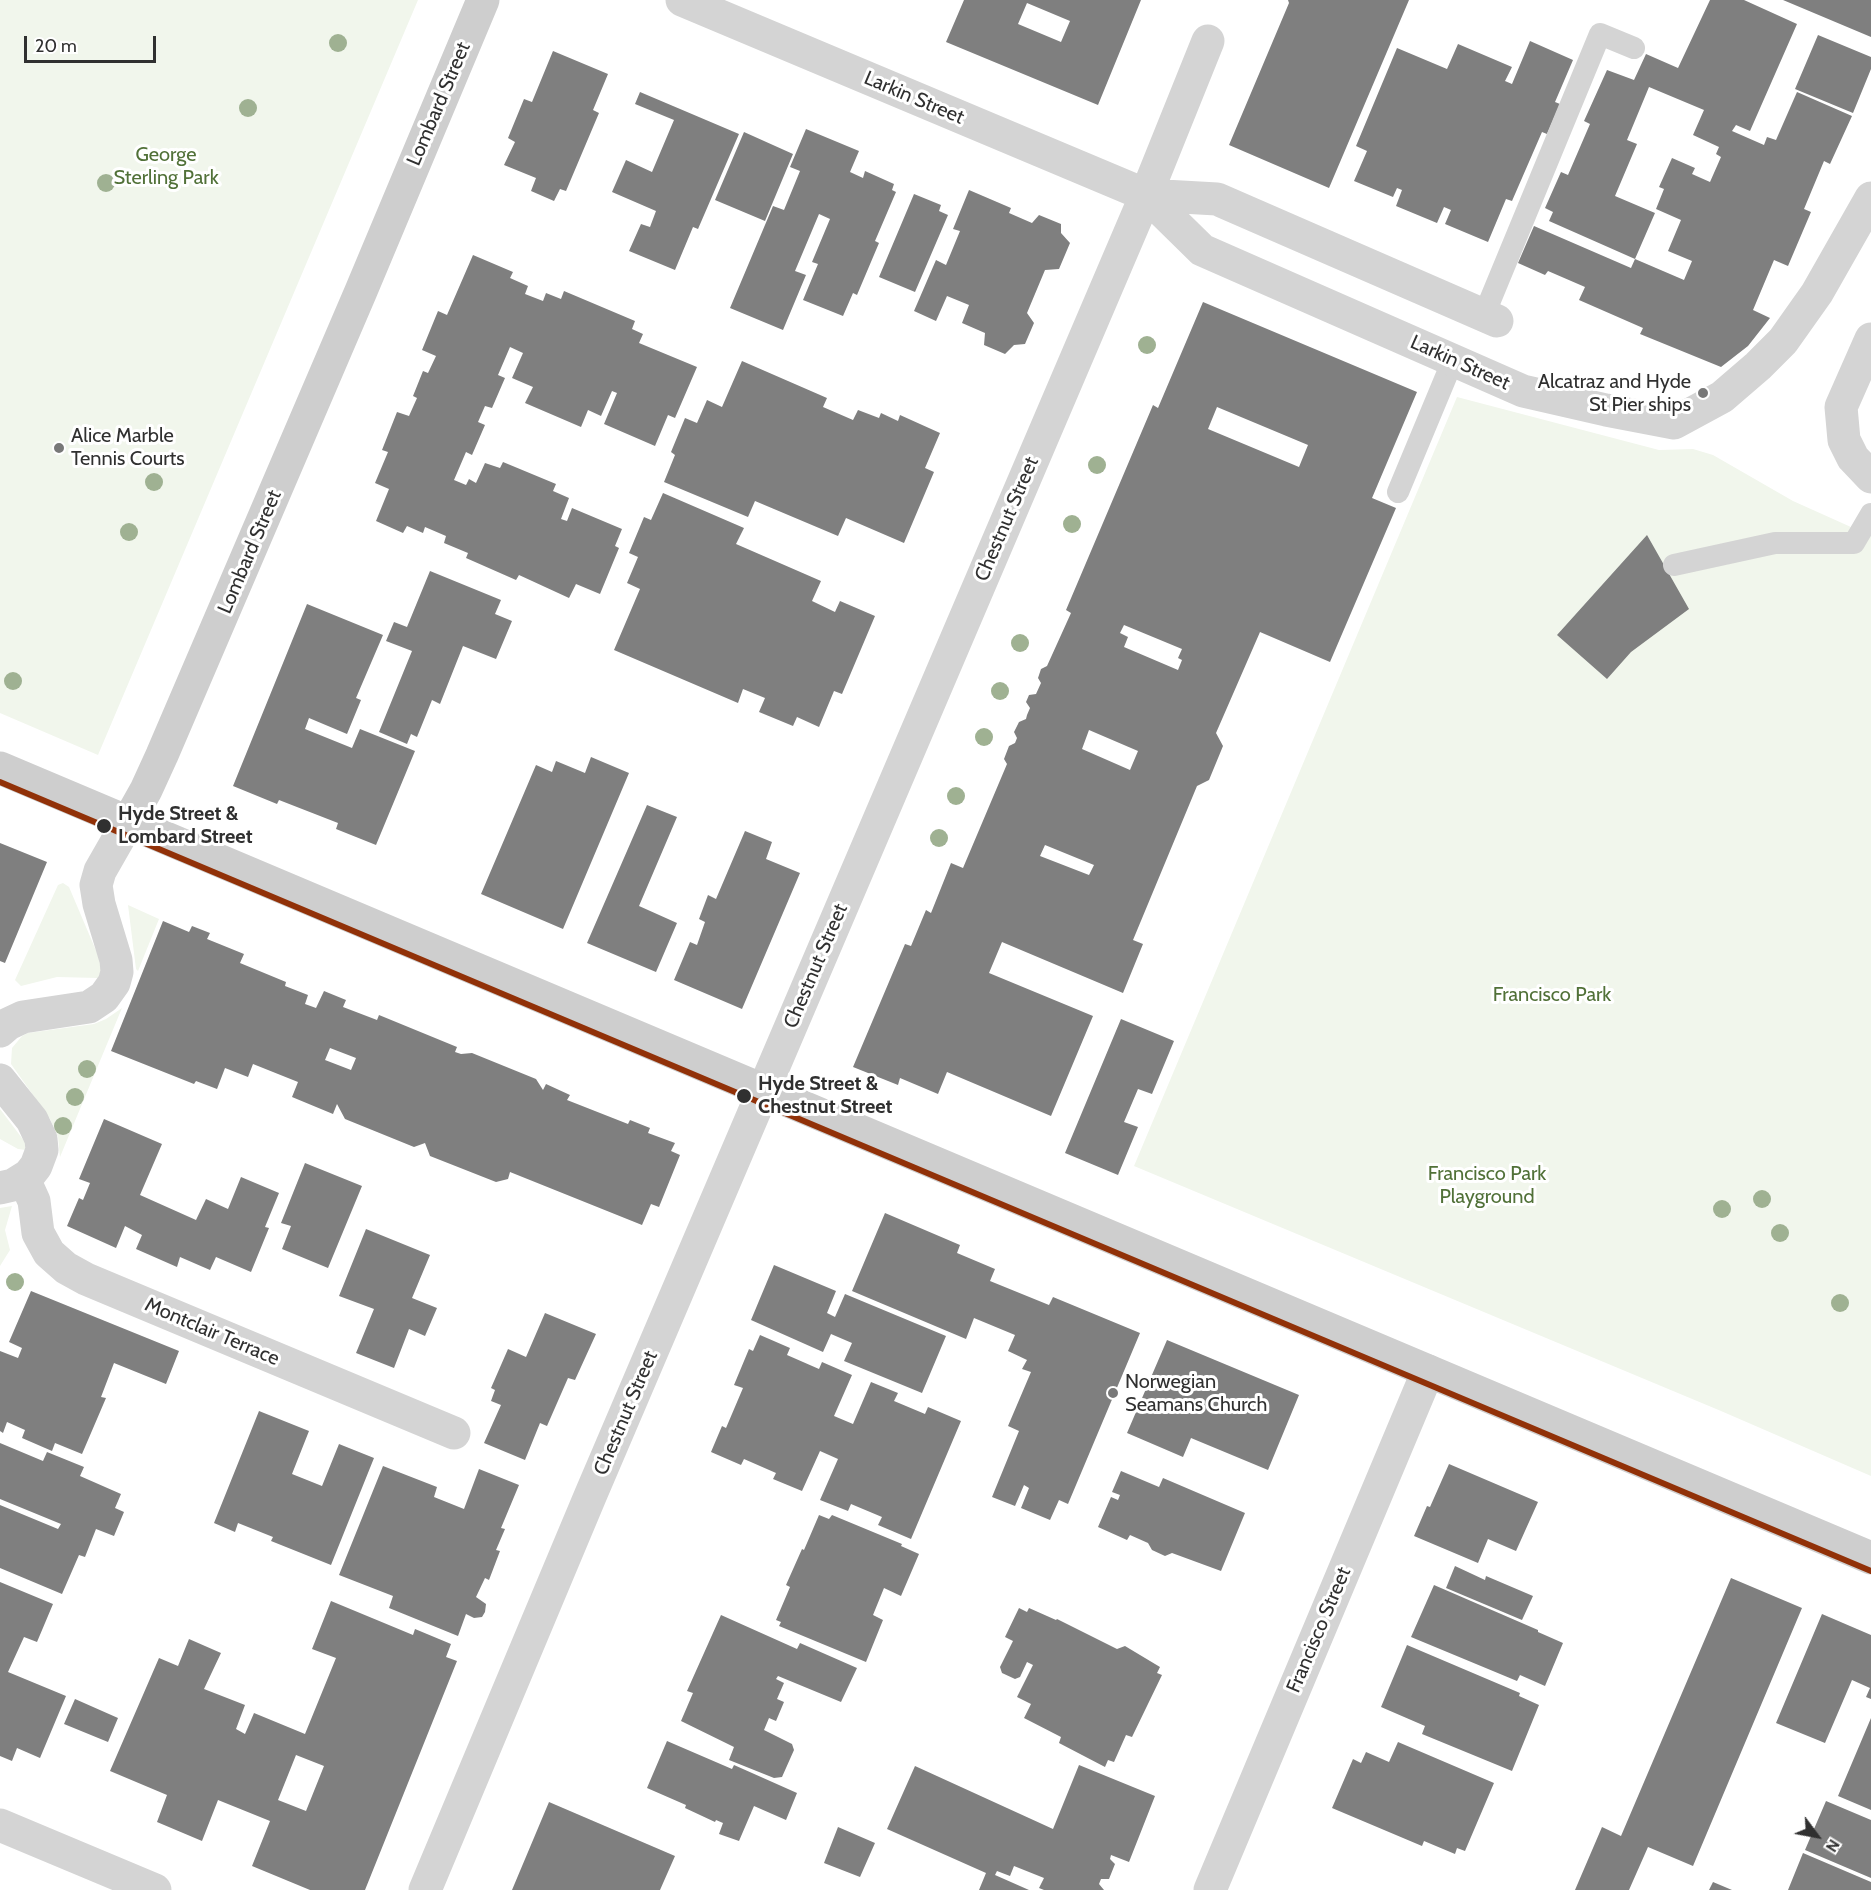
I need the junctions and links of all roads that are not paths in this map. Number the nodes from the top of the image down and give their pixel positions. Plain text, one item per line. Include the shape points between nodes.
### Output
1 (483, 0) edge
2 (682, 0) edge
3 (1208, 41) dead end
4 (1634, 48) dead end
5 (1146, 195) junction
6 (1871, 198) edge
7 (1491, 318) joint
8 (1871, 339) edge
9 (1453, 360) junction
10 (1862, 468) edge
11 (1398, 492) dead end
12 (1871, 514) edge
13 (1674, 566) dead end
14 (0, 768) edge
15 (128, 822) junction
16 (0, 1031) edge
17 (0, 1080) edge
18 (763, 1089) junction
19 (12, 1184) edge
20 (1428, 1371) junction
21 (454, 1433) dead end
22 (1871, 1558) edge
23 (0, 1825) edge
24 (155, 1890) edge
25 (424, 1890) edge
26 (1210, 1890) edge

1 - 15 street, Lombard Street via 176,723
2 - 5 street, Larkin Street
3 - 5 street, Chestnut Street
4 - 7 lane via 1600,34
5 - 7 street, Larkin Street via 1217,199
5 - 9 street, Larkin Street via 1202,250
5 - 18 street, Chestnut Street
6 - 9 street, Larkin Street via 1817,293 1783,341 1722,396 1674,423 1523,391
8 - 10 street via 1841,407 1844,440
9 - 11 lane
12 - 13 lane via 1854,543 1775,543
14 - 15 street
15 - 16 street, Lombard Street via 96,885 116,960 114,983 104,998 89,1006 22,1017
15 - 18 street
17 - 19 street via 32,1120 41,1138 39,1161 31,1173
18 - 20 street
18 - 25 street, Chestnut Street
19 - 21 street, Montclair Terrace via 34,1201 38,1233 49,1253 66,1268
20 - 22 street
20 - 26 street, Francisco Street
23 - 24 street

